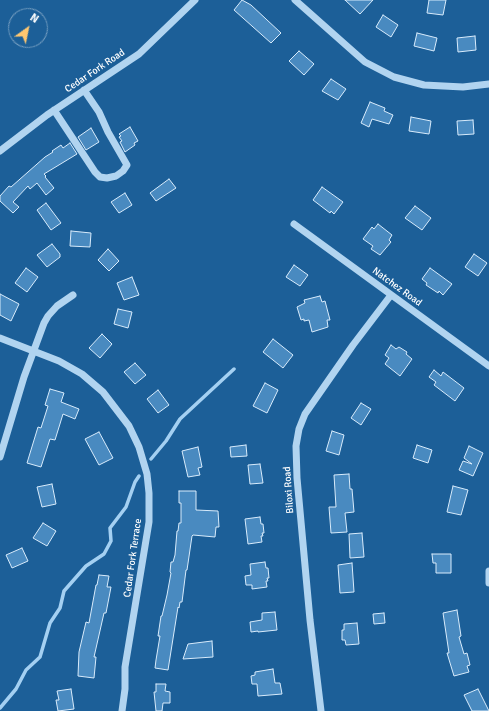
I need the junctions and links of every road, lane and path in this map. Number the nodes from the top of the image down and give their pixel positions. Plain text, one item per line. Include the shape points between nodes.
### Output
1 (195, 0) edge
2 (295, 0) edge
3 (489, 84) edge
4 (84, 90) junction
5 (54, 110) junction
6 (0, 151) edge
7 (294, 224) dead end
8 (73, 295) dead end
9 (391, 295) junction
10 (0, 338) edge
11 (33, 351) junction
12 (489, 366) edge
13 (0, 457) edge
14 (489, 571) edge
15 (489, 582) edge
16 (122, 711) edge
17 (321, 711) edge

1 - 4 street, Cedar Fork Road via 139,54
2 - 3 street via 365,62 394,77 424,84 463,87
4 - 5 street, Cedar Fork Road
4 - 5 street via 99,112 127,165 116,176 100,177 94,172
5 - 6 street, Cedar Fork Road
7 - 9 street, Natchez Road
8 - 11 street via 48,316
9 - 12 street, Natchez Road
9 - 17 street, Biloxi Road via 305,414 296,446 310,620
10 - 11 street, Cedar Fork Terrace
11 - 13 street
11 - 16 street, Cedar Fork Terrace via 82,374 103,392 129,426 147,474 149,522 125,667
14 - 15 street

